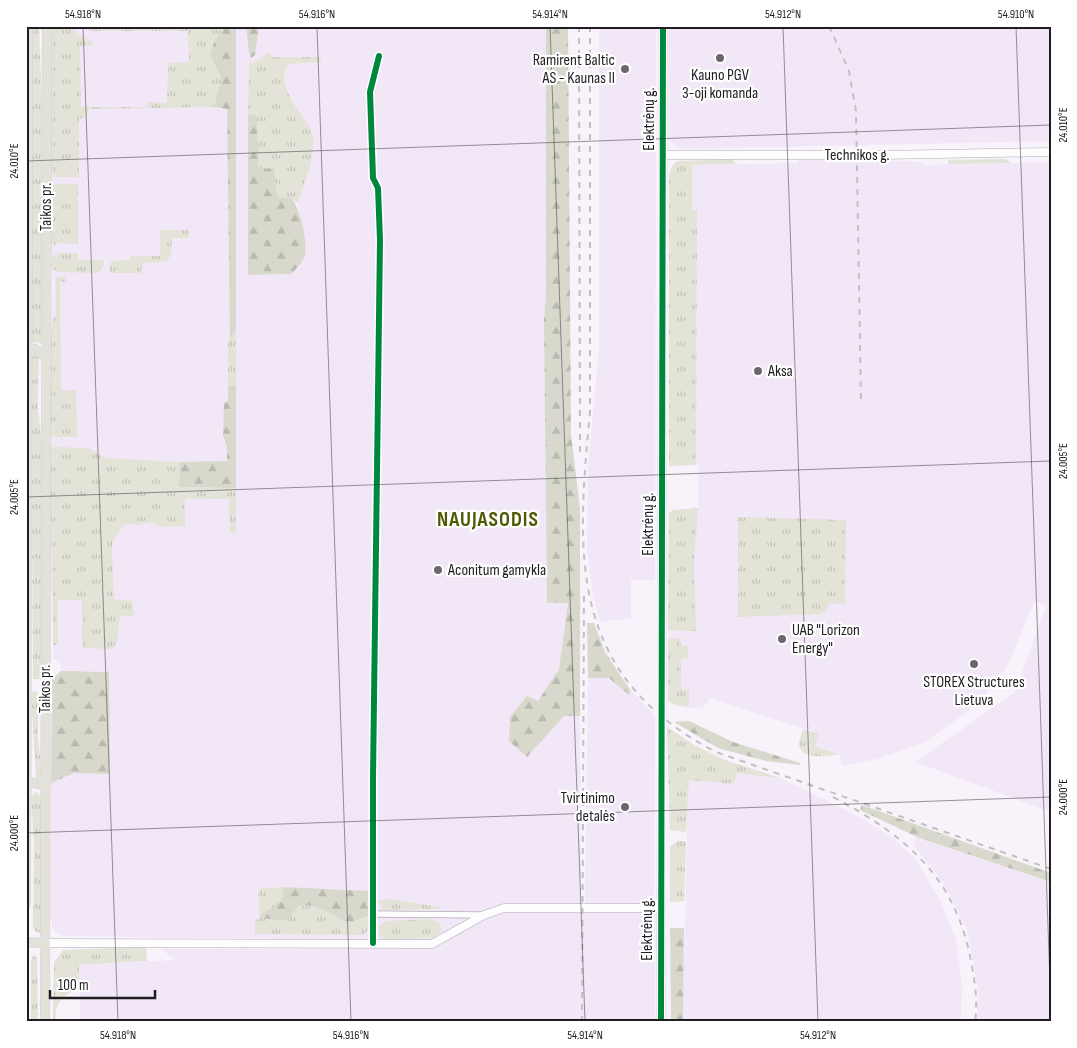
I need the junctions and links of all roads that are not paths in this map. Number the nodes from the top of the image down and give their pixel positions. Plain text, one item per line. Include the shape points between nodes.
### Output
1 (28, 26) edge
2 (47, 26) edge
3 (663, 26) edge
4 (379, 56) dead end
5 (1051, 152) edge
6 (663, 155) junction
7 (27, 348) edge
8 (46, 357) junction
9 (27, 687) edge
10 (46, 687) junction
11 (27, 782) edge
12 (46, 785) junction
13 (26, 904) edge
14 (661, 908) junction
15 (374, 914) junction
16 (484, 915) junction
17 (26, 942) edge
18 (45, 943) junction
19 (373, 944) junction
20 (45, 1022) edge
21 (661, 1022) edge

1 - 7 main road, Taikos pr.
2 - 8 main road, Taikos pr.
3 - 6 street, Elektrėnų g.
4 - 15 street via 370,92 373,178 378,188 380,240
5 - 6 street, Technikos g. via 883,156
6 - 14 street, Elektrėnų g.
7 - 8 main road via 35,349
7 - 9 main road, Taikos pr.
8 - 10 main road, Taikos pr.
9 - 10 main road
9 - 11 main road, Taikos pr.
10 - 12 main road, Taikos pr.
11 - 12 main road
11 - 13 main road, Taikos pr.
12 - 18 main road, Taikos pr.
14 - 16 street via 508,907
14 - 21 street, Elektrėnų g.
15 - 16 street
15 - 19 street
16 - 19 street via 432,944
17 - 18 main road
18 - 19 street
18 - 20 main road, Taikos pr.

